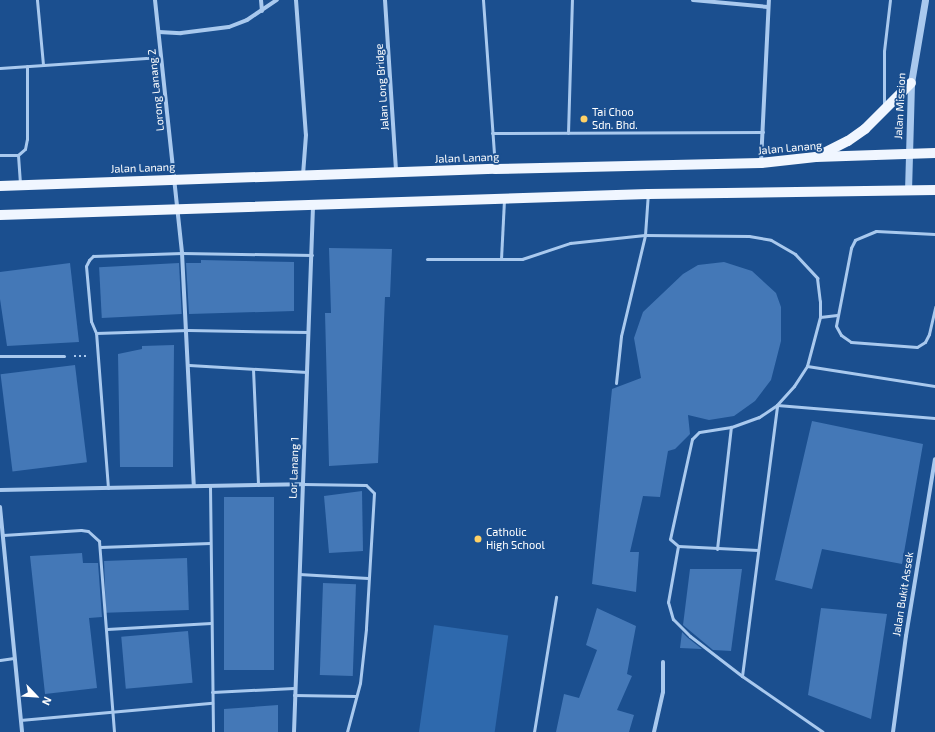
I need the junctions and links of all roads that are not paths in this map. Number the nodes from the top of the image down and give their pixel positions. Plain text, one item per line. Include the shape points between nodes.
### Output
1 (37, 0) edge
2 (155, 0) edge
3 (261, 0) edge
4 (277, 0) edge
5 (296, 0) edge
6 (385, 0) edge
7 (483, 0) edge
8 (572, 0) edge
9 (693, 0) edge
10 (769, 0) edge
11 (890, 0) edge
12 (925, 0) edge
13 (768, 7) junction
14 (262, 11) junction
15 (159, 32) junction
16 (162, 57) junction
17 (43, 65) junction
18 (28, 66) junction
19 (0, 68) edge
20 (911, 82) junction
21 (884, 111) junction
22 (763, 132) junction
23 (492, 133) junction
24 (568, 133) junction
25 (935, 153) edge
26 (909, 154) junction
27 (0, 155) edge
28 (18, 155) junction
29 (816, 157) junction
30 (761, 162) junction
31 (495, 169) junction
32 (396, 172) junction
33 (303, 176) junction
34 (175, 179) junction
35 (20, 185) junction
36 (0, 186) edge
37 (935, 190) edge
38 (908, 191) junction
39 (648, 194) junction
40 (504, 198) junction
41 (313, 204) junction
42 (178, 208) junction
43 (0, 215) edge
44 (935, 234) edge
45 (645, 235) junction
46 (182, 253) junction
47 (312, 255) junction
48 (427, 259) dead end
49 (501, 259) junction
50 (935, 307) edge
51 (837, 315) junction
52 (820, 316) junction
53 (188, 330) junction
54 (308, 332) junction
55 (96, 333) junction
56 (0, 356) edge
57 (64, 356) road end
58 (190, 365) junction
59 (807, 366) junction
60 (253, 369) junction
61 (307, 372) junction
62 (616, 383) dead end
63 (935, 386) edge
64 (777, 405) junction
65 (935, 418) edge
66 (731, 427) junction
67 (935, 459) edge
68 (302, 484) junction
69 (258, 485) junction
70 (194, 486) junction
71 (210, 486) junction
72 (108, 488) junction
73 (0, 490) edge
74 (0, 507) edge
75 (3, 535) junction
76 (210, 543) junction
77 (678, 546) junction
78 (100, 547) junction
79 (717, 549) junction
80 (758, 550) junction
81 (299, 574) junction
82 (368, 578) junction
83 (556, 597) dead end
84 (211, 623) junction
85 (107, 629) junction
86 (14, 658) junction
87 (0, 660) edge
88 (663, 662) dead end
89 (742, 676) junction
90 (294, 688) junction
91 (212, 692) junction
92 (294, 696) junction
93 (356, 696) junction
94 (212, 703) junction
95 (113, 711) junction
96 (20, 720) junction
97 (22, 732) edge
98 (114, 732) edge
99 (213, 732) edge
100 (294, 732) edge
101 (346, 732) edge
102 (534, 732) edge
103 (654, 732) edge
104 (822, 732) edge
105 (893, 732) edge

1 - 17 lane
2 - 15 street, Lorong Lanang 2
3 - 14 street
4 - 14 street
5 - 33 street via 306,135
6 - 32 street, Jalan Long Bridge
7 - 23 lane
8 - 24 lane
9 - 13 street
10 - 13 street
11 - 21 lane via 884,51
12 - 20 street, Jalan Mission
13 - 22 street
14 - 15 street via 229,27 191,32
15 - 16 street, Lorong Lanang 2
16 - 17 lane
16 - 34 street, Lorong Lanang 2
17 - 18 lane
18 - 19 lane
18 - 28 lane via 27,139 25,149
20 - 21 main road
20 - 26 street, Jalan Mission
21 - 29 main road via 848,141
22 - 24 lane
22 - 30 street
23 - 24 lane
23 - 31 lane
25 - 26 main road, Jalan Lanang
26 - 29 main road, Jalan Lanang
26 - 38 street, Jalan Mission
27 - 28 lane
28 - 35 lane
29 - 30 main road, Jalan Lanang
30 - 31 main road, Jalan Lanang
31 - 32 main road, Jalan Lanang
32 - 33 main road, Jalan Lanang
33 - 34 main road, Jalan Lanang
34 - 35 main road, Jalan Lanang
34 - 42 street, Lorong Lanang 2
35 - 36 main road, Jalan Lanang
37 - 38 main road
38 - 39 main road
39 - 40 main road
39 - 45 lane
40 - 41 main road
40 - 49 lane
41 - 42 main road
41 - 47 street, Lor Lanang 1
42 - 43 main road
42 - 46 street, Lorong Lanang 2
44 - 51 lane via 876,232 855,240 851,248
45 - 49 lane via 570,243 531,257
45 - 52 lane via 749,236 771,240 795,254 817,278
45 - 62 lane via 623,328
46 - 47 lane
46 - 53 street, Lorong Lanang 2
46 - 55 lane via 93,256 86,266 91,321
47 - 54 street, Lor Lanang 1
48 - 49 lane
50 - 51 lane via 929,334 925,342 917,347 851,342 841,335 836,326
51 - 52 lane
52 - 59 lane
53 - 54 lane
53 - 55 lane
53 - 58 street, Lorong Lanang 2
54 - 61 street, Lor Lanang 1
55 - 72 lane
56 - 57 lane
58 - 60 lane
58 - 70 street, Lorong Lanang 2
59 - 63 lane
59 - 64 lane
60 - 61 lane
60 - 69 lane
61 - 68 street, Lor Lanang 1
64 - 65 lane
64 - 66 lane via 759,417
64 - 80 lane
66 - 77 lane via 699,432 692,439 670,539
66 - 79 lane
67 - 105 street, Jalan Bukit Assek
68 - 69 street
68 - 81 street, Lor Lanang 1
68 - 82 lane via 366,485 372,490 374,497
69 - 71 street
70 - 71 street
70 - 72 street
71 - 76 lane
72 - 73 street
74 - 75 street
75 - 78 lane via 88,531 99,541
75 - 86 street
76 - 78 lane
76 - 84 lane
77 - 79 lane
77 - 89 lane via 668,602 673,618 690,636
78 - 85 lane
79 - 80 lane
80 - 89 lane
81 - 82 lane
81 - 90 street, Lor Lanang 1
82 - 93 lane via 366,629
83 - 102 lane
84 - 85 lane
84 - 91 lane
85 - 95 lane
86 - 87 lane
86 - 96 street
88 - 103 street via 663,692
89 - 104 lane
90 - 91 lane
90 - 92 street, Lor Lanang 1
91 - 94 lane
92 - 93 lane
92 - 100 street, Lor Lanang 1
93 - 101 lane
94 - 95 lane
94 - 99 lane
95 - 96 lane
95 - 98 lane
96 - 97 street

